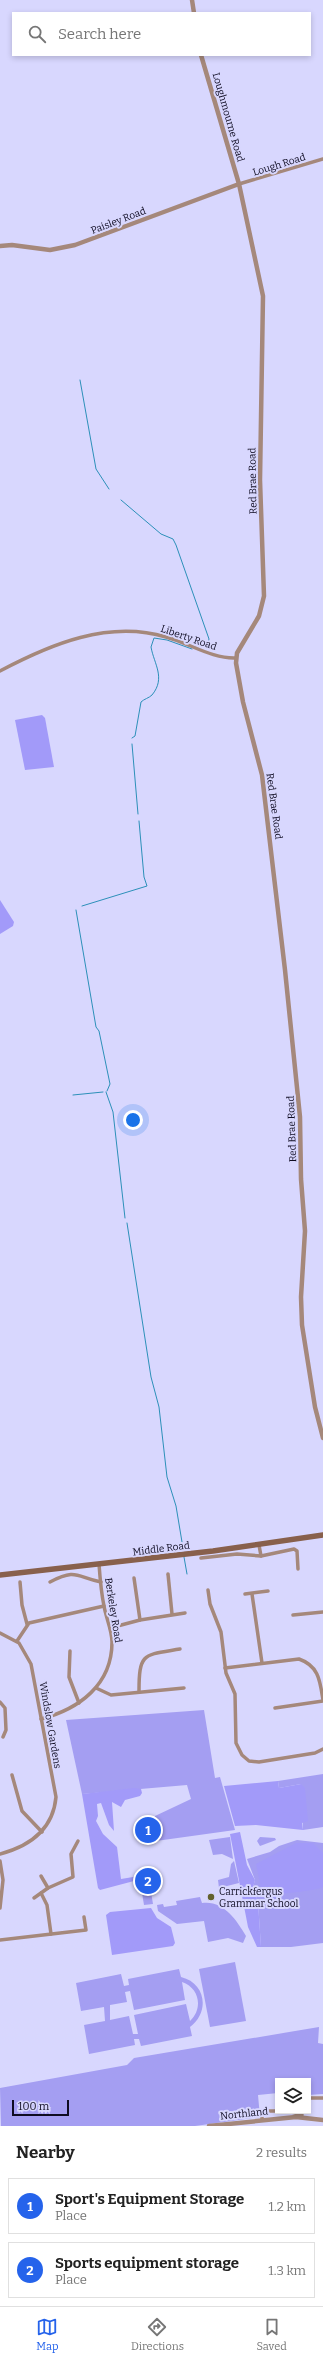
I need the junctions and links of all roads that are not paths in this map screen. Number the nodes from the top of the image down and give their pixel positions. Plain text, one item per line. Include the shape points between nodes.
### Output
1 (192, 0) edge
2 (194, 12) edge
3 (201, 56) edge
4 (323, 159) edge
5 (239, 184) junction
6 (0, 246) edge
7 (236, 658) junction
8 (0, 671) edge
9 (323, 1438) edge
10 (323, 1535) edge
11 (259, 1545) junction
12 (261, 1556) junction
13 (201, 1558) dead end
14 (99, 1564) junction
15 (298, 1569) dead end
16 (168, 1574) dead end
17 (0, 1575) edge
18 (134, 1578) dead end
19 (20, 1582) dead end
20 (50, 1582) dead end
21 (101, 1582) junction
22 (208, 1590) dead end
23 (268, 1592) dead end
24 (245, 1594) dead end
25 (252, 1594) junction
26 (104, 1606) junction
27 (323, 1612) edge
28 (185, 1613) dead end
29 (172, 1614) junction
30 (293, 1615) dead end
31 (140, 1620) junction
32 (27, 1624) junction
33 (110, 1628) junction
34 (0, 1633) edge
35 (17, 1641) junction
36 (180, 1649) dead end
37 (70, 1651) dead end
38 (262, 1663) junction
39 (225, 1668) junction
40 (96, 1688) junction
41 (184, 1688) dead end
42 (139, 1691) junction
43 (323, 1701) edge
44 (0, 1702) edge
45 (80, 1703) junction
46 (275, 1708) dead end
47 (41, 1718) junction
48 (3, 1736) dead end
49 (323, 1749) edge
50 (12, 1775) dead end
51 (42, 1832) junction
52 (78, 1841) dead end
53 (0, 1854) edge
54 (0, 1861) edge
55 (41, 1876) dead end
56 (48, 1888) junction
57 (41, 1893) junction
58 (34, 1898) dead end
59 (0, 1908) edge
60 (84, 1916) dead end
61 (51, 1934) junction
62 (0, 1940) edge
63 (311, 2098) edge
64 (323, 2098) edge
65 (275, 2111) edge
66 (302, 2115) edge
67 (262, 2120) junction
68 (323, 2120) edge
69 (215, 2125) edge
70 (209, 2126) edge

1 - 2 street
3 - 5 street, Loughmourne Road
4 - 5 street, Lough Road
5 - 6 street, Paisley Road via 75,245 50,250
5 - 7 street, Red Brae Road via 263,296 260,480 264,596 259,616
7 - 8 street, Liberty Road via 216,655 166,636 144,632 116,632 72,639
7 - 9 street, Red Brae Road via 240,689 263,782 286,977 300,1117 305,1231 302,1324 315,1407
10 - 11 main road, Middle Road
11 - 12 street
11 - 14 main road, Middle Road
12 - 13 street via 237,1554
12 - 15 street via 295,1550
14 - 17 main road, Middle Road
14 - 21 street, Berkeley Road
16 - 29 street
18 - 31 street
19 - 32 street
20 - 21 street via 62,1576 77,1574
21 - 26 street, Berkeley Road
22 - 39 street via 210,1604 221,1632
23 - 25 street
24 - 25 street
25 - 38 street
26 - 32 street
26 - 33 street, Berkeley Road
27 - 30 street
28 - 29 street
29 - 31 street
31 - 33 street
32 - 35 street
33 - 40 street, Berkeley Road via 110,1657
34 - 35 street
35 - 47 street, Windslow Gardens via 31,1664
36 - 42 street via 154,1653 143,1659 140,1666
37 - 45 street via 69,1677
38 - 39 street
38 - 43 street via 294,1658 307,1662 318,1673
39 - 49 street via 235,1694 237,1746 245,1758 259,1762 310,1754
40 - 42 street via 111,1695
40 - 45 street, Berkeley Road
41 - 42 street
43 - 46 street
44 - 48 street via 5,1708 6,1730
45 - 47 street, Berkeley Road
47 - 51 street, Windslow Gardens via 56,1794 52,1814
50 - 51 street via 24,1815
51 - 53 street via 24,1846
52 - 56 street via 71,1854 73,1877
54 - 59 street via 3,1880
55 - 56 street
56 - 57 street
57 - 58 street
57 - 61 street via 47,1905
60 - 61 street via 86,1930
61 - 62 street
63 - 64 street
65 - 67 street via 262,2111
66 - 67 street, Northland
66 - 68 street, Northland
67 - 69 street, Northland
69 - 70 street, Northland

